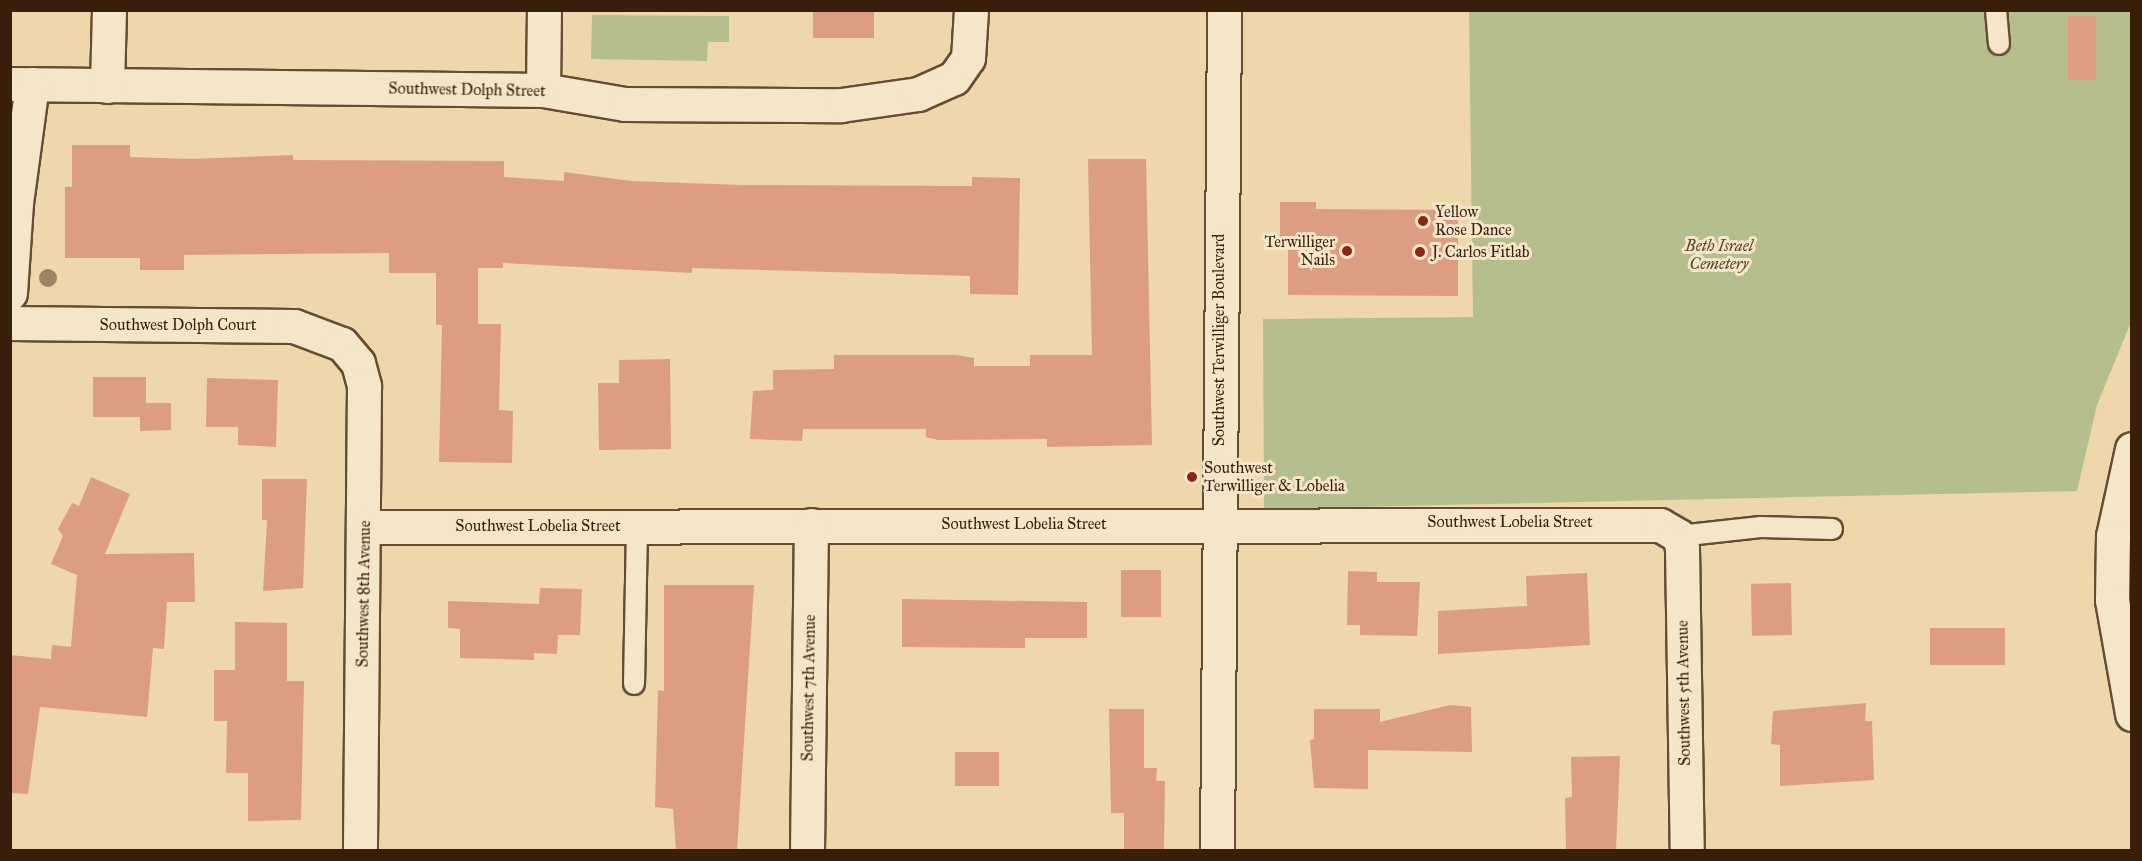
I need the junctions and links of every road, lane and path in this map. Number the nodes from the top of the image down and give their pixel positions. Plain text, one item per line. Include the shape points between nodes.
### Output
1 (109, 10) edge
2 (544, 10) edge
3 (970, 10) edge
4 (1224, 10) edge
5 (1996, 10) edge
6 (1999, 44) dead end
7 (21, 84) edge
8 (107, 86) junction
9 (543, 90) junction
10 (10, 293) edge
11 (10, 323) edge
12 (342, 344) joint
13 (2132, 449) edge
14 (638, 525) junction
15 (811, 525) junction
16 (1218, 526) junction
17 (364, 527) junction
18 (1833, 529) dead end
19 (1679, 536) junction
20 (634, 684) dead end
21 (2132, 714) edge
22 (360, 850) edge
23 (807, 850) edge
24 (1217, 850) edge
25 (1687, 850) edge

1 - 8 street
2 - 9 street
3 - 9 street, Southwest Dolph Street via 968,58 954,78 918,94 841,105 625,104
4 - 16 street, Southwest Terwilliger Boulevard
5 - 6 lane
7 - 8 street, Southwest Dolph Street
7 - 10 street
8 - 9 street, Southwest Dolph Street
11 - 12 street, Southwest Dolph Court via 294,326
12 - 17 street, Southwest 8th Avenue via 358,363 364,386
13 - 21 street via 2113,536 2112,600
14 - 15 street, Southwest Lobelia Street
14 - 17 street, Southwest Lobelia Street
14 - 20 lane
15 - 16 street, Southwest Lobelia Street
15 - 23 street, Southwest 7th Avenue
16 - 19 street, Southwest Lobelia Street via 1645,522
16 - 24 street, Southwest Terwilliger Boulevard
17 - 22 street, Southwest 8th Avenue
18 - 19 lane via 1761,527
19 - 25 street, Southwest 5th Avenue

